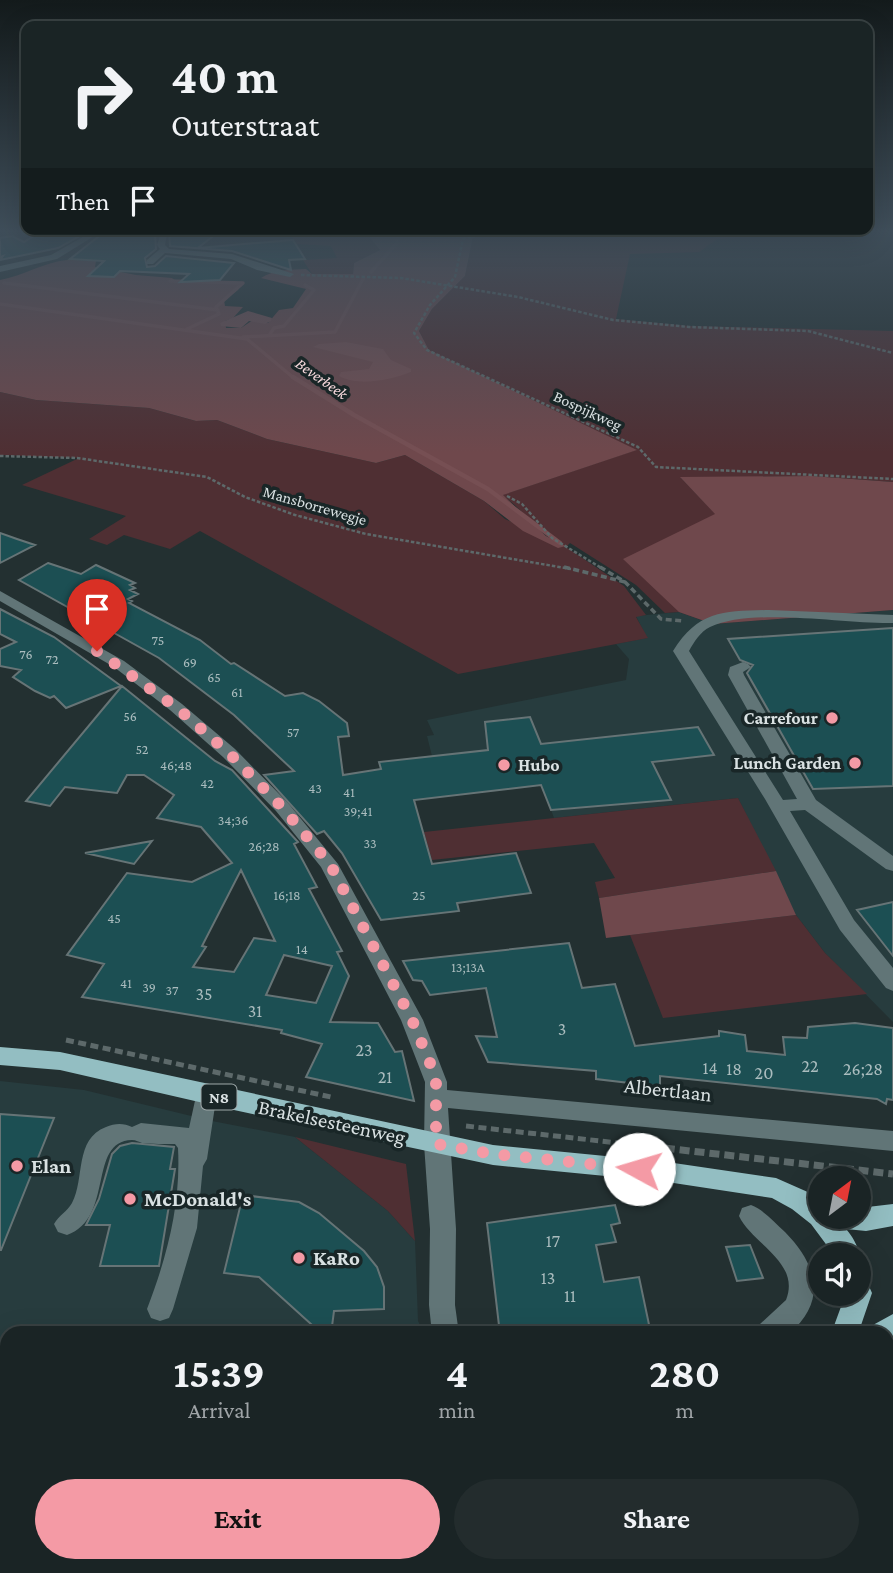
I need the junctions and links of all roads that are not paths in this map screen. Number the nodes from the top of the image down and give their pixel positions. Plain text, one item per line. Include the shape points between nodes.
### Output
1 (0, 595) edge
2 (893, 619) edge
3 (743, 667) dead end
4 (810, 804) junction
5 (778, 806) junction
6 (893, 865) edge
7 (893, 983) edge
8 (0, 1056) edge
9 (206, 1093) junction
10 (436, 1098) junction
11 (893, 1141) edge
12 (436, 1144) junction
13 (192, 1166) junction
14 (808, 1206) edge
15 (893, 1215) edge
16 (751, 1216) dead end
17 (872, 1219) edge
18 (67, 1224) dead end
19 (831, 1229) edge
20 (842, 1243) edge
21 (854, 1306) edge
22 (160, 1309) dead end
23 (446, 1326) edge
24 (777, 1326) edge
25 (847, 1326) edge

1 - 10 street via 119,664 229,753 282,807 330,864 406,1008 430,1063
2 - 5 street via 775,615 721,619 691,634 681,651
3 - 4 street via 735,670 736,675
4 - 5 street
4 - 6 street
5 - 7 street via 847,925
8 - 9 main road, Brakelsesteenweg / N8 via 60,1061
9 - 12 main road, Brakelsesteenweg / N8
9 - 13 street via 199,1150
10 - 11 street, Albertlaan
10 - 12 street
12 - 14 main road, N8 via 776,1188
12 - 23 street
13 - 18 street via 190,1144 181,1135 111,1133 96,1151 80,1212
13 - 22 street via 174,1273
15 - 17 main road
16 - 24 street via 791,1255 802,1279 798,1306
19 - 20 main road, N8
21 - 25 main road

